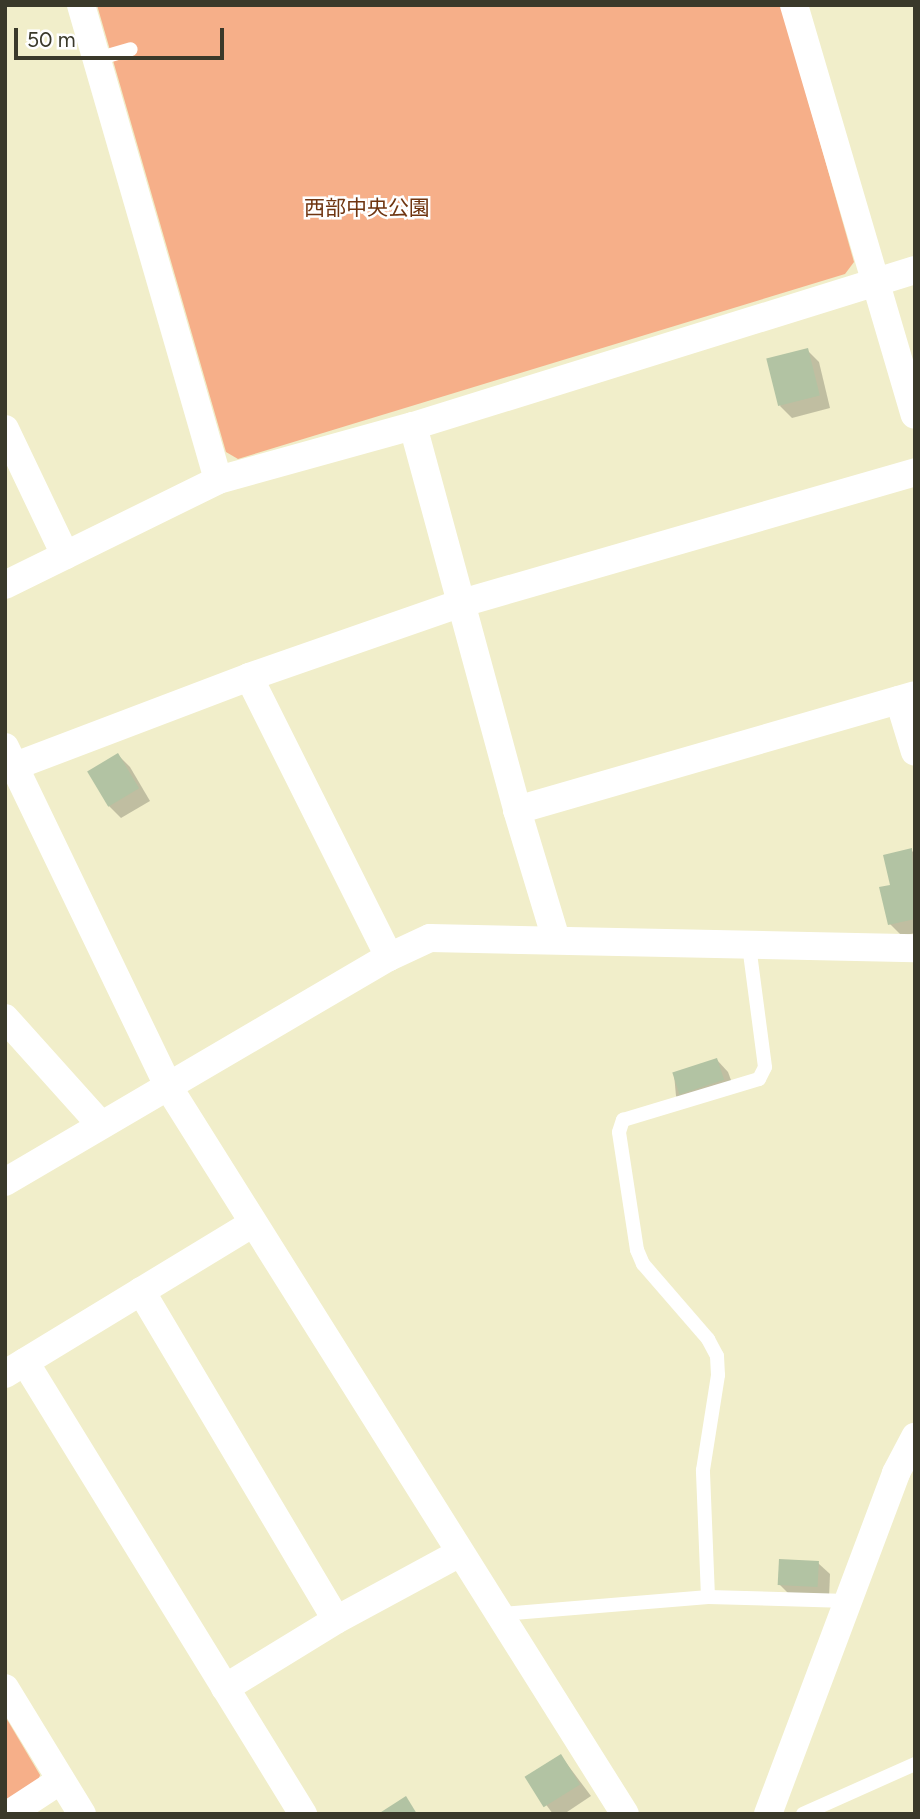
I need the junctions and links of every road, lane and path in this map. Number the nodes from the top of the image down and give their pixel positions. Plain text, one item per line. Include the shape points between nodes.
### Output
1 (81, 5) edge
2 (794, 5) edge
3 (131, 50) dead end
4 (97, 59) junction
5 (915, 271) edge
6 (876, 282) junction
7 (915, 415) edge
8 (413, 426) junction
9 (5, 429) edge
10 (915, 472) edge
11 (218, 480) junction
12 (65, 555) junction
13 (5, 585) edge
14 (461, 603) junction
15 (249, 677) junction
16 (907, 697) edge
17 (915, 752) edge
18 (10, 757) edge
19 (517, 810) junction
20 (556, 939) junction
21 (749, 946) junction
22 (915, 948) edge
23 (389, 957) junction
24 (5, 1018) edge
25 (169, 1088) junction
26 (100, 1124) junction
27 (5, 1182) edge
28 (252, 1224) junction
29 (141, 1291) junction
30 (15, 1368) edge
31 (915, 1437) edge
32 (460, 1553) junction
33 (708, 1597) junction
34 (848, 1601) junction
35 (501, 1614) junction
36 (336, 1620) junction
37 (5, 1688) edge
38 (225, 1688) junction
39 (915, 1764) edge
40 (61, 1780) junction
41 (620, 1812) edge
42 (9, 1814) edge
43 (82, 1814) edge
44 (303, 1814) edge
45 (768, 1814) edge
46 (803, 1814) edge

1 - 4 street
2 - 6 street
3 - 4 lane
4 - 11 street
5 - 6 street
6 - 7 street
6 - 8 street
8 - 11 street
8 - 14 street
9 - 12 street
10 - 14 street
11 - 12 street
12 - 13 street
14 - 15 street
14 - 19 street
15 - 18 street
15 - 23 street
16 - 17 street
16 - 19 street
18 - 25 street
19 - 20 street
20 - 21 street
20 - 23 street via 430,938
21 - 22 street
21 - 33 lane via 765,1067 759,1079 623,1120 619,1132 643,1264 708,1339 717,1356 703,1470
23 - 25 street
24 - 26 street
25 - 26 street
25 - 28 street
26 - 27 street
28 - 29 street
28 - 32 street
29 - 30 street
29 - 36 street
30 - 38 street
31 - 34 street via 896,1473
32 - 35 street
32 - 36 street
33 - 34 lane
33 - 35 lane
34 - 45 street
35 - 41 street
36 - 38 street
37 - 40 street
38 - 44 street
39 - 46 lane
40 - 42 street
40 - 43 street

